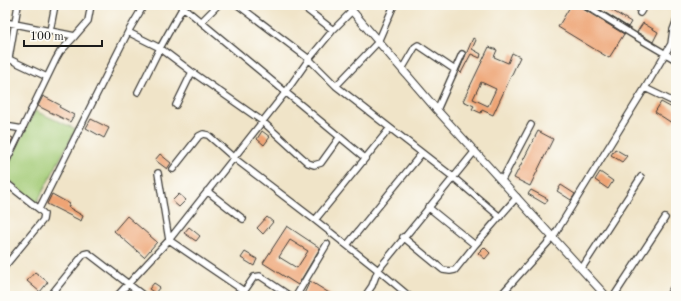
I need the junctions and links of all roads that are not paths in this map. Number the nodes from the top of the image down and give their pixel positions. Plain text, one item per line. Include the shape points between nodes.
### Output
1 (18, 5) edge
2 (55, 5) edge
3 (91, 5) edge
4 (144, 5) edge
5 (218, 5) edge
6 (238, 5) edge
7 (301, 5) edge
8 (394, 5) edge
9 (585, 5) edge
10 (645, 5) edge
11 (184, 6) edge
12 (350, 8) edge
13 (640, 13) dead end
14 (5, 22) edge
15 (201, 22) junction
16 (676, 22) edge
17 (15, 24) junction
18 (333, 30) junction
19 (50, 31) junction
20 (128, 32) junction
21 (75, 36) junction
22 (378, 42) junction
23 (160, 48) junction
24 (462, 54) dead end
25 (665, 54) junction
26 (309, 59) junction
27 (676, 60) edge
28 (402, 69) junction
29 (454, 70) junction
30 (192, 72) junction
31 (47, 77) junction
32 (336, 86) junction
33 (645, 88) junction
34 (138, 92) dead end
35 (285, 93) junction
36 (676, 103) edge
37 (176, 105) dead end
38 (437, 110) junction
39 (262, 121) junction
40 (531, 125) dead end
41 (5, 126) edge
42 (390, 128) junction
43 (22, 129) junction
44 (339, 138) junction
45 (475, 151) junction
46 (422, 153) junction
47 (234, 158) junction
48 (365, 158) junction
49 (5, 164) edge
50 (173, 169) dead end
51 (158, 173) dead end
52 (453, 177) junction
53 (641, 177) dead end
54 (502, 180) junction
55 (5, 182) edge
56 (207, 191) junction
57 (517, 197) junction
58 (428, 207) junction
59 (39, 209) junction
60 (500, 217) junction
61 (665, 218) dead end
62 (243, 219) dead end
63 (315, 220) junction
64 (403, 237) junction
65 (553, 237) junction
66 (169, 240) junction
67 (327, 244) dead end
68 (347, 245) junction
69 (475, 245) junction
70 (5, 266) edge
71 (582, 268) junction
72 (378, 270) junction
73 (128, 283) junction
74 (676, 285) edge
75 (242, 294) edge
76 (50, 296) edge
77 (117, 296) edge
78 (144, 296) edge
79 (290, 296) edge
80 (296, 296) edge
81 (365, 296) edge
82 (410, 296) edge
83 (500, 296) edge
84 (606, 296) edge
85 (614, 296) edge
86 (669, 296) edge

1 - 17 street
2 - 19 street
3 - 21 street via 88,21
4 - 20 street
5 - 15 street
6 - 26 street
7 - 18 street
8 - 22 street
9 - 25 street
10 - 13 street
11 - 15 street
11 - 23 street
12 - 18 street
12 - 22 street
14 - 17 street
15 - 35 street
16 - 25 street via 671,44
17 - 19 street
17 - 31 street via 9,58
18 - 26 street
19 - 21 street
20 - 23 street
20 - 59 street
21 - 31 street via 60,52
22 - 28 street
22 - 32 street
23 - 30 street
23 - 34 street
24 - 29 street
25 - 27 street
25 - 33 street
26 - 32 street
26 - 35 street
28 - 29 street via 414,47 418,45
28 - 38 street
29 - 38 street
30 - 37 street
30 - 39 street
31 - 43 street
32 - 42 street
33 - 36 street
33 - 65 street
35 - 39 street
35 - 44 street
38 - 45 street
39 - 44 street via 308,163 314,165 321,163
39 - 47 street
40 - 54 street
41 - 43 street
42 - 46 street
42 - 48 street
43 - 49 street
44 - 48 street
45 - 52 street
45 - 54 street
46 - 52 street
46 - 68 street
47 - 50 street via 208,134 203,134
47 - 56 street
47 - 63 street
48 - 63 street
51 - 66 street
52 - 58 street
52 - 60 street
53 - 71 street
54 - 57 street
55 - 59 street
56 - 62 street
56 - 66 street
57 - 60 street
57 - 65 street
58 - 64 street
58 - 69 street
59 - 70 street via 44,214 43,220
60 - 69 street
61 - 85 street
63 - 68 street
64 - 69 street via 443,270 450,272 455,270
64 - 72 street
65 - 71 street
65 - 83 street
66 - 73 street
66 - 75 street
67 - 80 street
68 - 72 street
71 - 84 street
72 - 81 street
72 - 82 street
73 - 76 street via 88,252
73 - 77 street
73 - 78 street
74 - 86 street
75 - 79 street via 254,277 260,276

